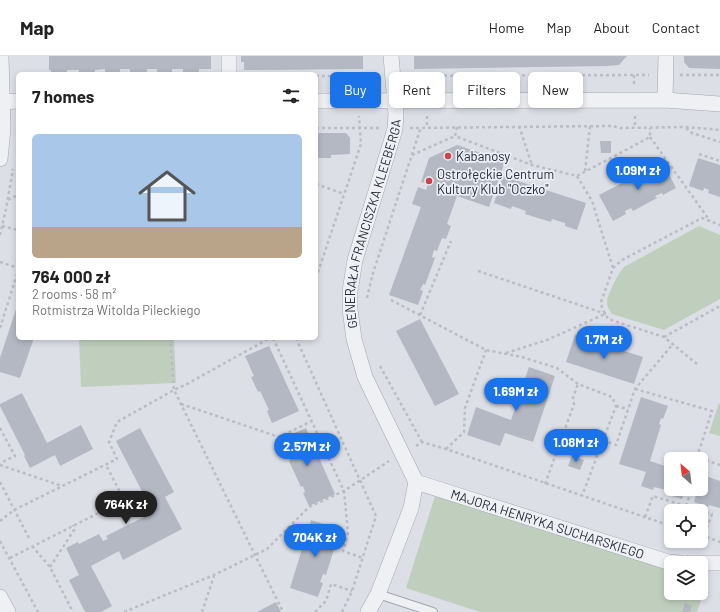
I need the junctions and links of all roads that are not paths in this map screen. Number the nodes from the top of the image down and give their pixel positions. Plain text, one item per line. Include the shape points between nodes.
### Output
1 (1, 56) edge
2 (230, 56) edge
3 (391, 56) edge
4 (666, 56) edge
5 (229, 72) edge
6 (392, 72) edge
7 (665, 100) junction
8 (16, 101) edge
9 (318, 101) edge
10 (389, 101) edge
11 (445, 101) edge
12 (1, 102) edge
13 (720, 104) edge
14 (395, 108) edge
15 (0, 159) edge
16 (416, 482) junction
17 (664, 561) edge
18 (708, 563) edge
19 (720, 563) edge
20 (378, 594) junction
21 (0, 597) edge
22 (8, 612) edge
23 (368, 612) edge
24 (433, 612) edge

1 - 12 street
2 - 5 street
3 - 6 street, GENERAŁA FRANCISZKA KLEEBERGA
4 - 7 street
7 - 11 street
7 - 13 street
8 - 12 street
9 - 10 street
12 - 15 street via 3,129
14 - 16 street, GENERAŁA FRANCISZKA KLEEBERGA via 395,128 355,260 350,309 354,339 365,377
16 - 17 street, MAJORA HENRYKA SUCHARSKIEGO
16 - 20 street via 411,508
18 - 19 street
20 - 23 street
20 - 24 lane
21 - 22 street

